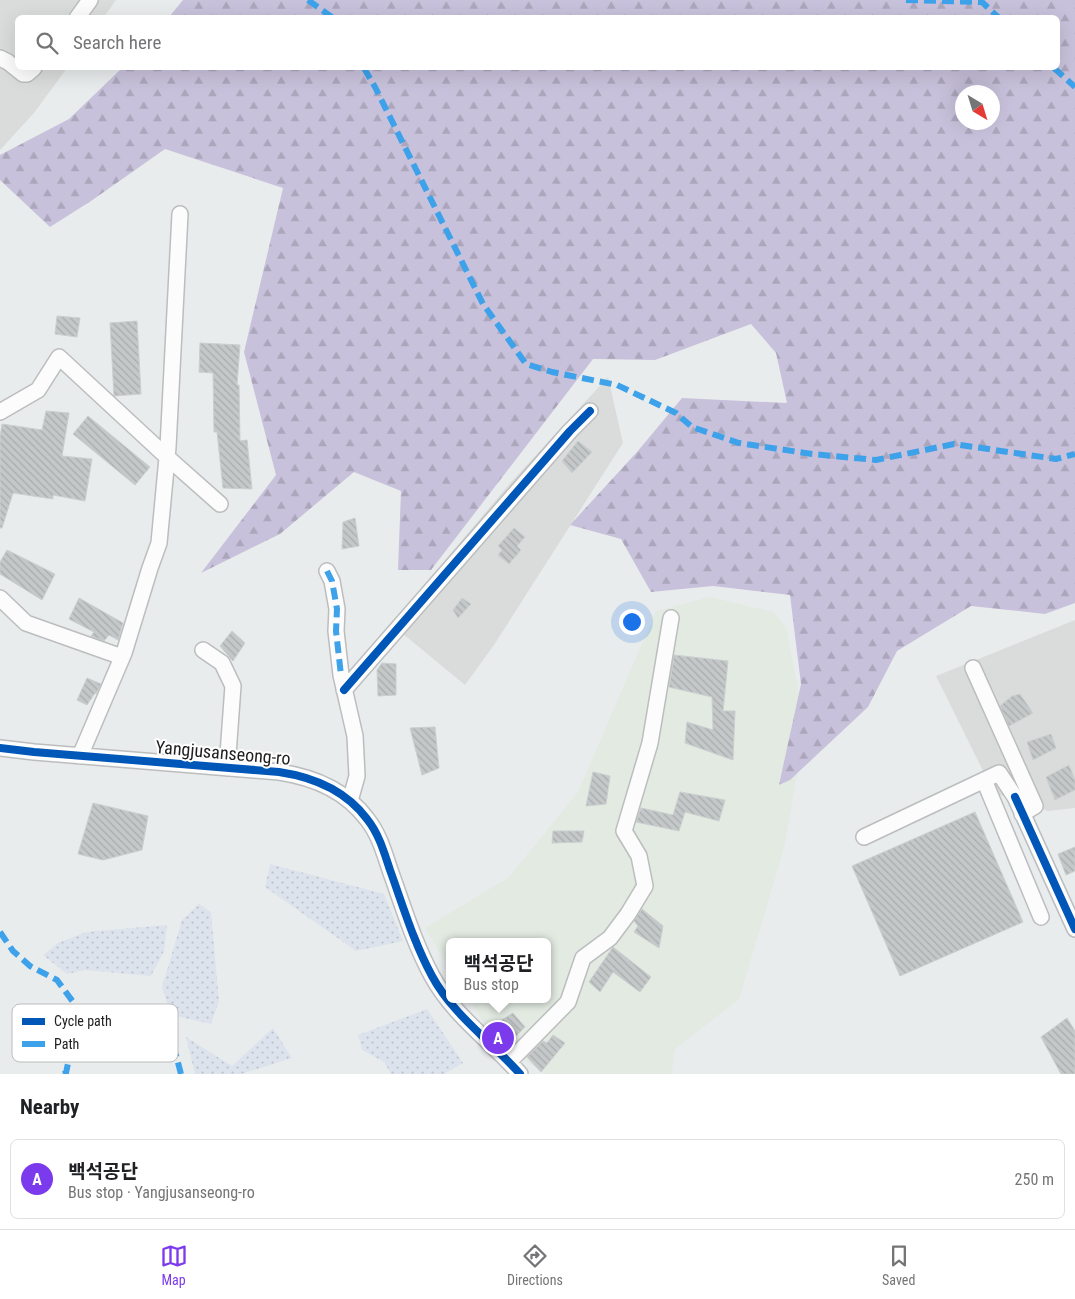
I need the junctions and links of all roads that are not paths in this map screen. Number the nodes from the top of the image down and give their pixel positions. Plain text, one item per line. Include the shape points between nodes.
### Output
1 (90, 0) edge
2 (79, 15) edge
3 (0, 58) edge
4 (15, 68) edge
5 (17, 70) edge
6 (32, 70) edge
7 (180, 214) dead end
8 (590, 411) dead end
9 (0, 412) edge
10 (167, 457) junction
11 (220, 504) dead end
12 (327, 571) dead end
13 (0, 598) edge
14 (670, 618) dead end
15 (203, 650) dead end
16 (122, 657) junction
17 (973, 668) dead end
18 (344, 690) junction
19 (0, 748) edge
20 (80, 756) junction
21 (227, 768) junction
22 (984, 780) junction
23 (350, 801) junction
24 (1022, 814) junction
25 (864, 837) dead end
26 (1041, 917) dead end
27 (1075, 930) edge
28 (446, 996) edge
29 (451, 1003) edge
30 (509, 1062) junction
31 (520, 1074) edge

1 - 2 street
3 - 4 street
5 - 6 street via 27,74
7 - 10 street
8 - 18 street
9 - 10 street via 38,390 59,357
10 - 11 street
10 - 16 street via 159,543
12 - 18 street via 337,609 336,631
13 - 16 street via 26,623
14 - 30 street via 650,743 624,831 639,856 645,886 610,938 583,958 568,1002
15 - 21 street via 222,663 232,686
16 - 20 street
17 - 24 street via 1036,806
18 - 23 street via 355,736 357,776
19 - 20 street, Yangjusanseong-ro
20 - 21 street, Yangjusanseong-ro
21 - 23 street, Yangjusanseong-ro via 292,774 326,785
22 - 24 street via 999,772
22 - 25 street
22 - 26 street
23 - 28 street, Yangjusanseong-ro via 377,834 417,945
24 - 27 street
29 - 30 street, Yangjusanseong-ro
30 - 31 street, Yangjusanseong-ro

